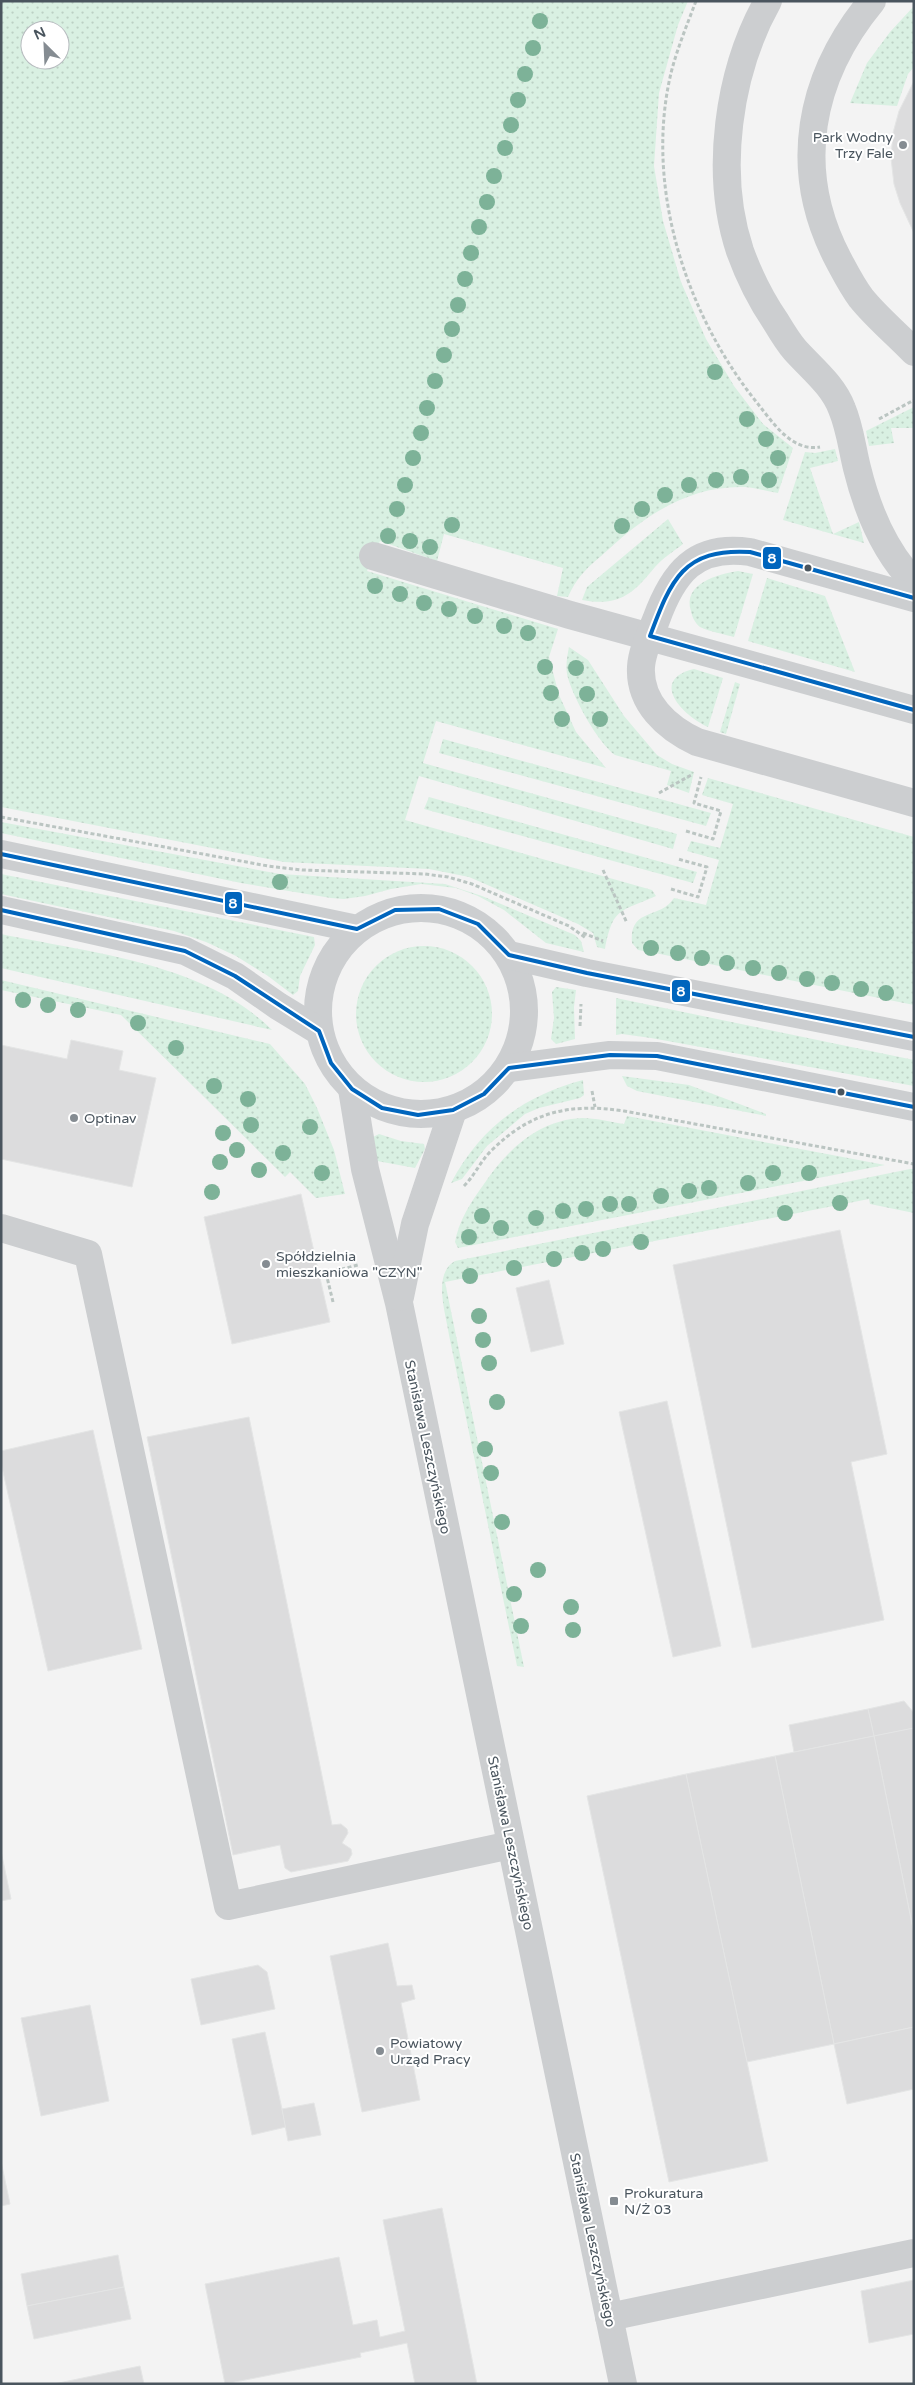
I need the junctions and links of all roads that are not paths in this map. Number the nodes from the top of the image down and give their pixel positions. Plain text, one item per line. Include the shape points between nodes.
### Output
1 (768, 1) edge
2 (872, 1) edge
3 (914, 352) edge
4 (373, 556) dead end
5 (914, 582) edge
6 (914, 598) edge
7 (650, 636) junction
8 (914, 710) edge
9 (914, 803) edge
10 (1, 854) edge
11 (1, 910) edge
12 (357, 930) junction
13 (509, 955) junction
14 (319, 1031) junction
15 (914, 1037) edge
16 (509, 1068) junction
17 (352, 1089) junction
18 (914, 1107) edge
19 (453, 1110) junction
20 (1, 1228) edge
21 (399, 1303) junction
22 (511, 1845) junction
23 (914, 2252) edge
24 (609, 2317) junction
25 (623, 2384) edge

1 - 5 street via 746,47 732,104 729,187 738,243 754,284 772,317 839,403 867,501 890,552
2 - 3 street via 850,30 827,73 814,124 812,184 820,220 850,282 874,312
4 - 7 street
6 - 7 street via 750,552 719,552 693,562 671,584
7 - 8 street
7 - 9 street via 641,668 646,696 654,710 680,734 703,744
10 - 12 street
11 - 14 street via 186,952 235,976
12 - 13 street via 396,910 438,909 478,924
12 - 14 street via 332,958 318,993
13 - 15 street
13 - 16 street via 524,992 524,1031
14 - 17 street via 331,1063
16 - 18 street via 585,1057 657,1056
16 - 19 street via 484,1094
17 - 19 street via 382,1108 391,1110 418,1115
17 - 21 street, Stanisława Leszczyńskiego via 365,1168
19 - 21 street, Stanisława Leszczyńskiego via 415,1224
20 - 22 street via 88,1254 228,1906
21 - 22 street, Stanisława Leszczyńskiego
22 - 24 street, Stanisława Leszczyńskiego
23 - 24 street
24 - 25 street, Stanisława Leszczyńskiego

